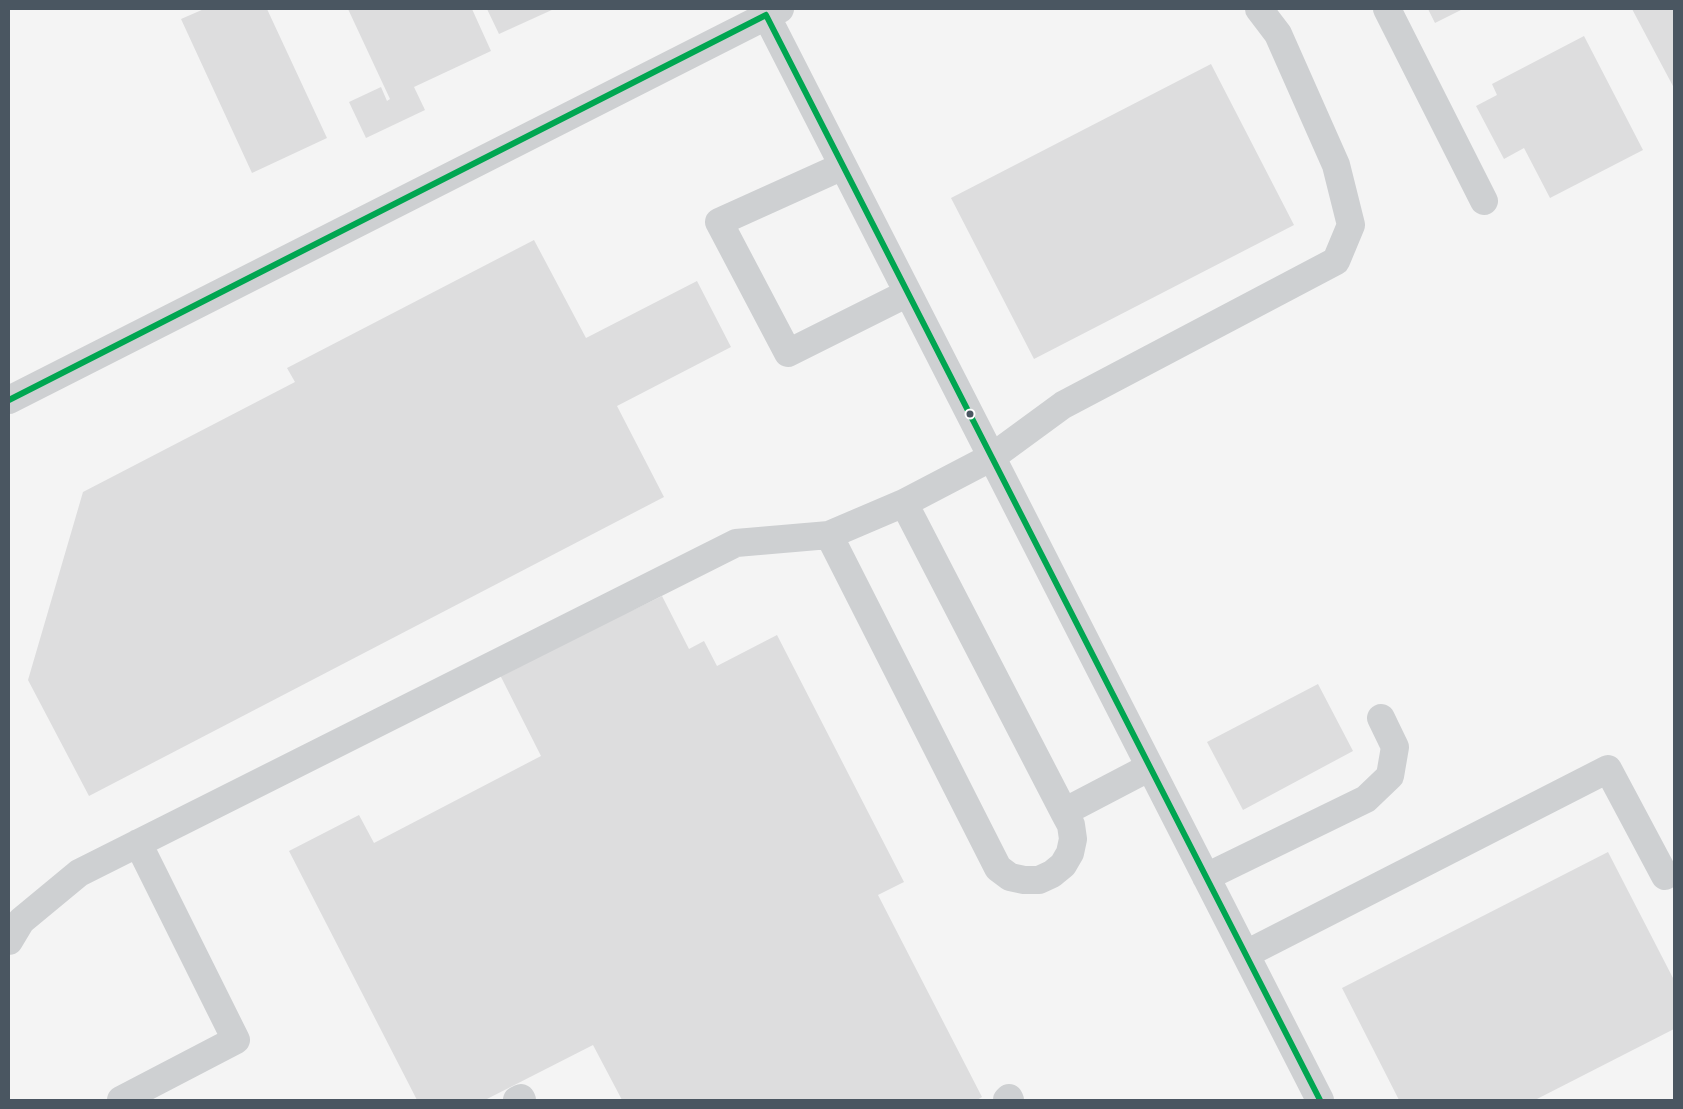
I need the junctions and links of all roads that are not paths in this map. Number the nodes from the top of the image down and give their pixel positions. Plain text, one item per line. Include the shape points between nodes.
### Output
1 (1259, 9) edge
2 (1387, 9) edge
3 (770, 11) edge
4 (843, 166) junction
5 (1484, 201) dead end
6 (908, 293) junction
7 (9, 400) edge
8 (992, 457) junction
9 (904, 503) junction
10 (829, 535) junction
11 (1381, 718) dead end
12 (1150, 767) junction
13 (1064, 812) junction
14 (138, 843) junction
15 (1665, 876) dead end
16 (1206, 877) junction
17 (9, 941) edge
18 (1246, 954) junction
19 (121, 1100) edge
20 (517, 1100) edge
21 (522, 1100) edge
22 (1320, 1100) edge

1 - 8 street via 1278,34 1336,165 1351,225 1336,261 1063,405
2 - 5 street
3 - 4 street
3 - 7 street
4 - 6 street
4 - 6 street via 720,222 788,353
6 - 8 street
8 - 9 street
8 - 12 street
9 - 10 street
9 - 13 street
10 - 13 street via 998,868 1010,877 1024,880 1039,880 1052,874 1070,853 1071,824
10 - 14 street via 736,542
11 - 16 street via 1395,747 1390,776 1366,799
12 - 13 street
12 - 16 street
14 - 17 street via 78,873 21,921
14 - 19 street via 236,1040
15 - 18 street via 1608,769
16 - 18 street
18 - 22 street
20 - 21 street

